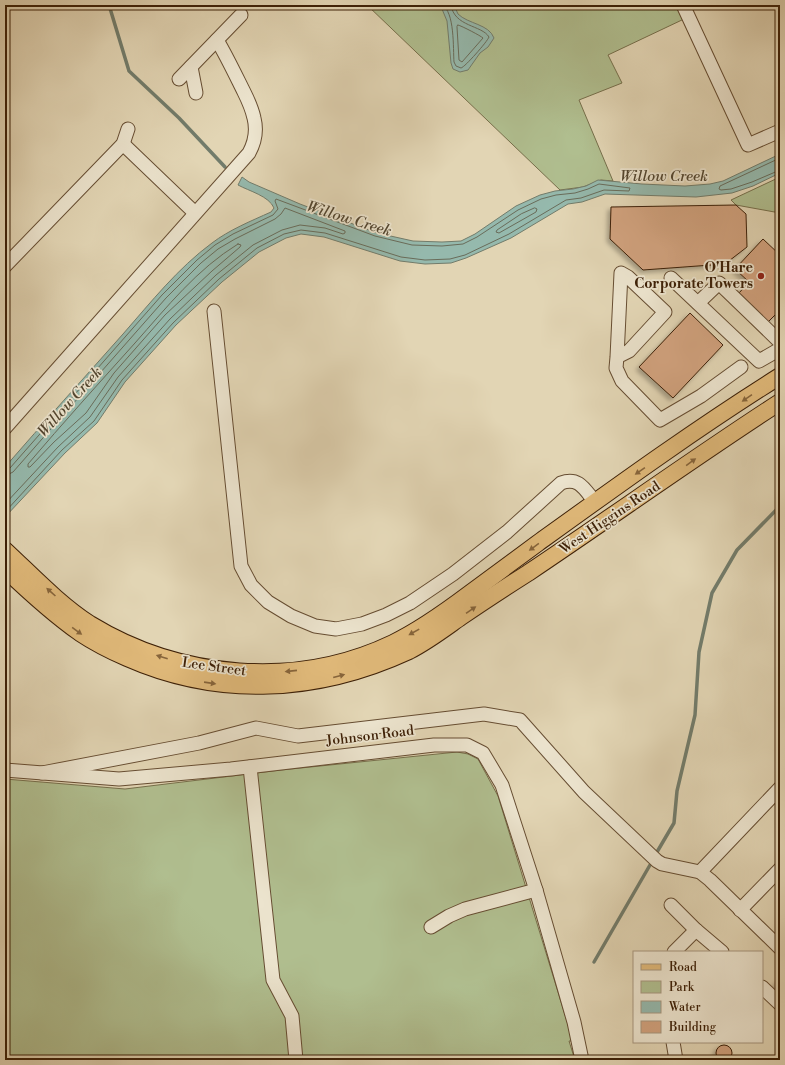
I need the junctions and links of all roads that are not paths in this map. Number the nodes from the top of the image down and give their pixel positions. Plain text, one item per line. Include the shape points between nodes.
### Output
1 (683, 5) edge
2 (240, 15) dead end
3 (217, 40) junction
4 (191, 67) junction
5 (179, 79) dead end
6 (196, 93) dead end
7 (128, 129) dead end
8 (780, 131) edge
9 (123, 144) junction
10 (195, 213) junction
11 (5, 266) edge
12 (671, 278) dead end
13 (698, 303) junction
14 (214, 310) dead end
15 (780, 342) edge
16 (780, 349) edge
17 (616, 357) junction
18 (741, 367) dead end
19 (780, 376) edge
20 (780, 402) edge
21 (5, 428) edge
22 (595, 502) junction
23 (5, 550) edge
24 (5, 570) edge
25 (446, 610) joint
26 (439, 632) joint
27 (250, 767) junction
28 (5, 770) edge
29 (42, 773) junction
30 (780, 788) edge
31 (780, 869) edge
32 (700, 872) junction
33 (536, 890) junction
34 (671, 905) dead end
35 (740, 910) junction
36 (431, 927) dead end
37 (696, 930) junction
38 (780, 948) edge
39 (675, 951) edge
40 (721, 951) edge
41 (763, 988) edge
42 (780, 1004) edge
43 (673, 1043) edge
44 (296, 1060) edge
45 (582, 1060) edge
46 (676, 1060) edge

1 - 8 street via 748,145
2 - 3 street
3 - 4 street
3 - 10 street via 249,102 256,132 249,153
4 - 5 street
4 - 6 street
7 - 9 street
9 - 10 street
9 - 11 street
10 - 21 street
12 - 13 street
13 - 15 street via 719,283
13 - 16 street via 759,362
14 - 22 street via 241,566 251,585 268,602 291,616 315,626 336,629 362,624 410,603 453,574 506,532 561,482 578,482
17 - 17 street via 620,281 621,273 628,276 665,312 629,352
17 - 18 street via 616,368 622,381 660,420 701,396
19 -> 22 main road, West Higgins Road
26 -> 20 main road, West Higgins Road
22 -> 25 main road, West Higgins Road
25 -> 23 main road, Lee Street via 392,643 332,664 293,671 260,673 211,669 180,663 147,652 90,624
24 -> 26 main road, Lee Street via 81,634 143,665 202,682 259,687 327,679 380,663 411,650
27 - 29 street, Johnson Road via 119,779
27 - 33 street, Johnson Road via 434,745 467,745 483,753 502,785
27 - 44 street via 274,980 292,1016
28 - 29 street, Johnson Road
29 - 32 street via 199,743 256,728 298,736 484,714 520,720 584,792 657,861
30 - 32 street
31 - 35 street
32 - 35 street
33 - 36 street via 465,909
33 - 45 street, Johnson Road via 566,993
34 - 37 street
35 - 38 street
37 - 39 street
37 - 40 street
41 - 42 street
43 - 46 street

